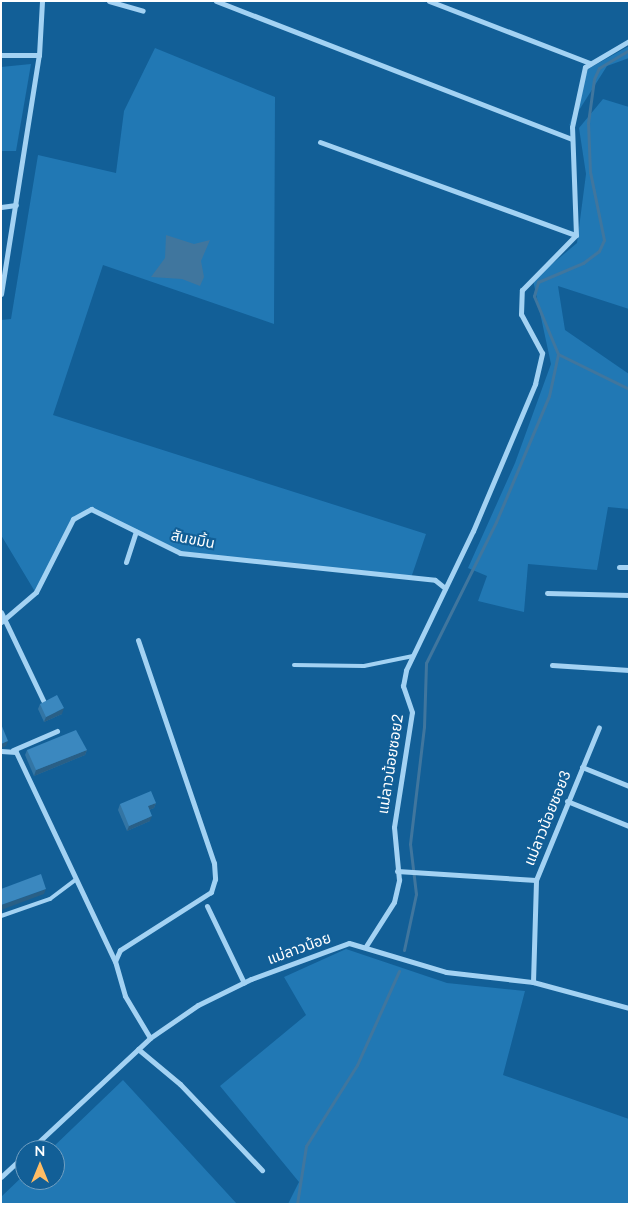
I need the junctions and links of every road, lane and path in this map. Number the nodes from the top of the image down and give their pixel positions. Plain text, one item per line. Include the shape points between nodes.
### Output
1 (42, 1) edge
2 (109, 1) edge
3 (216, 1) edge
4 (429, 1) edge
5 (143, 11) dead end
6 (629, 41) edge
7 (1, 55) edge
8 (39, 55) junction
9 (590, 63) junction
10 (571, 139) junction
11 (320, 142) dead end
12 (16, 206) junction
13 (1, 207) edge
14 (576, 235) junction
15 (1, 294) edge
16 (136, 532) junction
17 (126, 562) dead end
18 (619, 567) dead end
19 (629, 567) edge
20 (445, 588) junction
21 (547, 593) dead end
22 (629, 595) edge
23 (1, 612) edge
24 (3, 621) edge
25 (138, 640) dead end
26 (413, 656) junction
27 (294, 665) dead end
28 (552, 665) dead end
29 (629, 670) edge
30 (43, 700) edge
31 (599, 727) dead end
32 (57, 731) dead end
33 (13, 750) junction
34 (1, 752) edge
35 (582, 767) junction
36 (629, 786) edge
37 (567, 802) junction
38 (629, 826) edge
39 (397, 871) junction
40 (75, 880) junction
41 (536, 880) junction
42 (206, 906) dead end
43 (1, 916) edge
44 (366, 946) junction
45 (115, 961) junction
46 (532, 982) junction
47 (244, 983) junction
48 (629, 1008) edge
49 (150, 1038) junction
50 (138, 1049) junction
51 (41, 1140) edge
52 (15, 1164) edge
53 (262, 1170) dead end
54 (1, 1177) edge

1 - 8 street
2 - 5 street
3 - 10 street
4 - 9 street
6 - 9 street
7 - 8 street
8 - 12 street
9 - 10 street via 577,92
10 - 14 street
11 - 14 street
12 - 13 street
12 - 15 street
14 - 20 street, แม่ลาวน้อยซอย2 via 522,290 521,314 541,361 508,454
16 - 17 street
16 - 20 street, สันขมิ้น via 180,552 434,580
16 - 24 street, สันขมิ้น via 91,509 73,519 36,592
18 - 19 street
20 - 26 street, แม่ลาวน้อยซอย2
21 - 22 street
23 - 24 street
24 - 30 street
25 - 45 street via 214,863 215,878 211,892 120,950
26 - 27 lane via 364,666
26 - 39 street, แม่ลาวน้อยซอย2 via 403,686 412,712 394,827
28 - 29 street
31 - 35 street, แม่ลาวน้อยซอย3
32 - 33 street
33 - 34 street
33 - 40 street
35 - 36 street
35 - 37 street, แม่ลาวน้อยซอย3
37 - 38 street
37 - 41 street, แม่ลาวน้อยซอย3
39 - 41 street
39 - 44 street, แม่ลาวน้อยซอย2 via 394,902
40 - 43 lane via 50,899
40 - 45 street
41 - 46 street, แม่ลาวน้อยซอย3
42 - 47 street
44 - 46 street, แม่ลาวน้อย via 446,972
44 - 47 street, แม่ลาวน้อย via 349,943
45 - 49 street via 125,996
46 - 48 street, แม่ลาวน้อย
47 - 49 street, แม่ลาวน้อย via 198,1005
49 - 50 street, แม่ลาวน้อย
50 - 51 street, แม่ลาวน้อย
50 - 53 street via 180,1084
52 - 54 street

